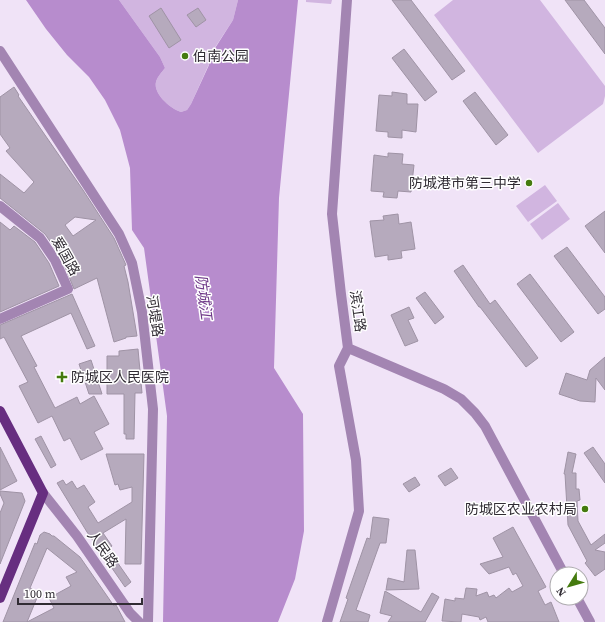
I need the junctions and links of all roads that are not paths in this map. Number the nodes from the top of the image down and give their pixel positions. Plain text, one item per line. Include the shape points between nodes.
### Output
1 (347, 0) edge
2 (0, 52) edge
3 (0, 206) edge
4 (0, 319) edge
5 (348, 348) junction
6 (0, 411) edge
7 (43, 493) junction
8 (560, 566) edge
9 (0, 598) edge
10 (581, 606) edge
11 (139, 622) edge
12 (148, 622) edge
13 (327, 622) edge
14 (590, 622) edge

1 - 5 street, 滨江路 via 332,214
2 - 12 street, 河堤路 via 119,234 132,263 142,312 153,409
3 - 4 street, 爱国路 via 40,238 55,260 68,289
5 - 8 street, 滨江路 via 444,389 475,412 485,426
5 - 13 street via 339,366 356,460 359,511
6 - 7 main road, 人民路
7 - 9 main road
7 - 11 street, 人民路 via 78,536 130,613
10 - 14 street

